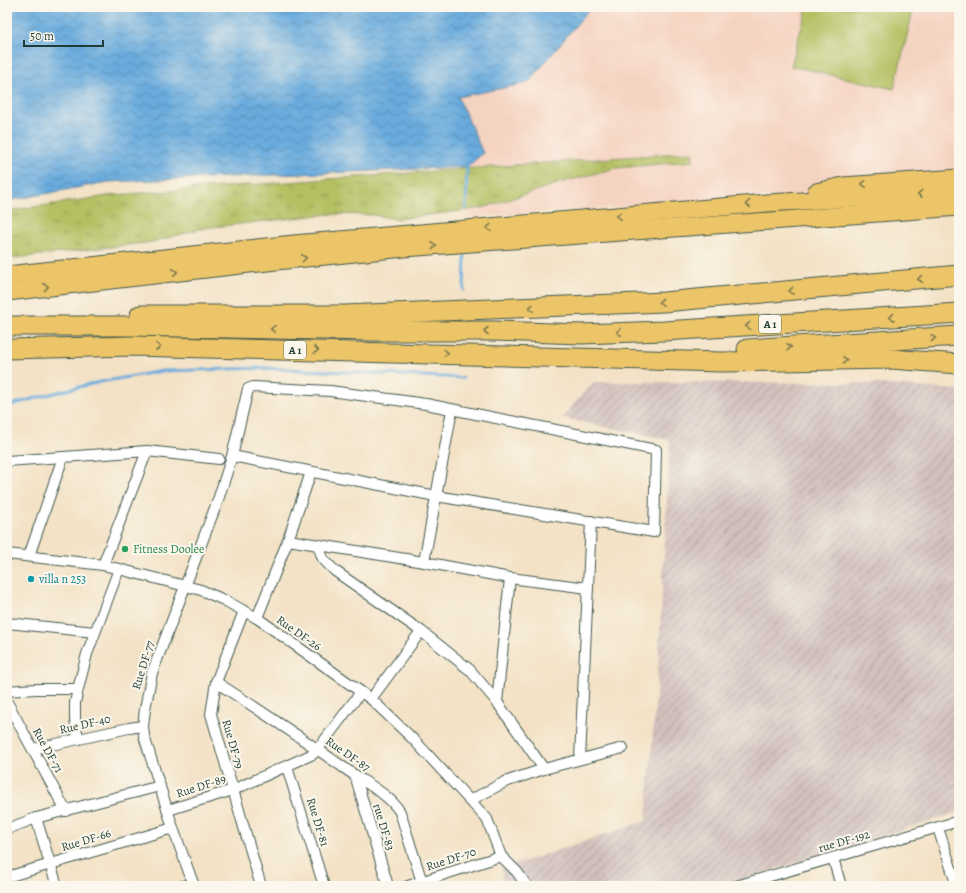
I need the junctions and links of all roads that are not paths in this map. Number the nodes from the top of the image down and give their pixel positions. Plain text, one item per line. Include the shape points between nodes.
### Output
1 (959, 178) edge
2 (959, 192) edge
3 (768, 203) junction
4 (959, 207) edge
5 (959, 217) edge
6 (768, 220) junction
7 (7, 274) edge
8 (959, 275) edge
9 (7, 292) edge
10 (959, 313) edge
11 (32, 325) junction
12 (7, 326) edge
13 (959, 336) edge
14 (134, 346) junction
15 (7, 349) edge
16 (582, 357) junction
17 (7, 362) edge
18 (959, 364) edge
19 (452, 410) junction
20 (147, 451) junction
21 (232, 456) junction
22 (63, 457) junction
23 (219, 459) dead end
24 (7, 461) edge
25 (311, 472) junction
26 (436, 496) junction
27 (591, 521) junction
28 (288, 540) junction
29 (318, 545) junction
30 (7, 554) edge
31 (29, 556) junction
32 (424, 562) junction
33 (103, 564) junction
34 (119, 568) junction
35 (510, 578) junction
36 (185, 586) junction
37 (588, 588) junction
38 (244, 611) junction
39 (257, 618) junction
40 (7, 623) edge
41 (421, 631) junction
42 (95, 632) junction
43 (216, 682) junction
44 (78, 689) junction
45 (7, 691) edge
46 (361, 692) junction
47 (371, 699) junction
48 (7, 702) edge
49 (497, 702) junction
50 (143, 726) junction
51 (78, 739) junction
52 (623, 748) dead end
53 (33, 749) junction
54 (318, 749) junction
55 (580, 759) junction
56 (287, 766) junction
57 (544, 769) junction
58 (355, 775) junction
59 (160, 786) junction
60 (232, 790) junction
61 (469, 801) junction
62 (168, 810) junction
63 (66, 811) junction
64 (36, 818) junction
65 (959, 821) edge
66 (173, 828) junction
67 (938, 828) junction
68 (7, 829) edge
69 (501, 856) junction
70 (833, 858) junction
71 (50, 864) junction
72 (7, 878) edge
73 (422, 882) junction
74 (190, 885) edge
75 (57, 886) edge
76 (261, 886) edge
77 (324, 886) edge
78 (388, 886) edge
79 (408, 886) edge
80 (527, 886) edge
81 (736, 886) edge
82 (842, 886) edge
83 (957, 886) edge

1 -> 3 highway via 843,186
2 -> 3 highway
3 -> 7 highway via 294,244
4 - 6 highway
5 - 6 highway via 848,223
9 -> 6 highway via 389,249
8 -> 11 highway via 664,302 344,315 156,314 94,317
10 -> 11 highway, A 1 via 581,334 494,330 372,331
11 - 12 highway, A 1
16 -> 13 highway, A 1 via 745,350
14 - 15 highway, A 1
14 -> 16 highway, A 1
14 - 17 highway
16 -> 18 highway via 722,362 890,359
19 - 21 street, Rue DF-77 via 330,391 250,388
19 - 26 street
19 - 27 street via 656,450 654,532
20 - 22 street
20 - 23 street
20 - 33 street
21 - 25 street
21 - 36 street, Rue DF-77
22 - 24 street
22 - 31 street
25 - 26 street
25 - 28 street
26 - 27 street
26 - 32 street
27 - 37 street
28 - 29 street
28 - 39 street
29 - 32 street
29 - 41 street via 328,566
30 - 31 street, Rue DF-26
31 - 33 street, Rue DF-26
32 - 35 street
33 - 34 street, Rue DF-26
34 - 36 street, Rue DF-26
34 - 42 street
35 - 37 street
35 - 49 street
36 - 38 street, Rue DF-26 via 201,590
36 - 50 street, Rue DF-77 via 152,673
37 - 55 street
38 - 39 street, Rue DF-26
38 - 43 street, Rue DF-79
39 - 46 street, Rue DF-26
40 - 42 street
41 - 47 street
41 - 49 street via 470,670
42 - 44 street
43 - 54 street, Rue DF-87
43 - 60 street, Rue DF-79 via 211,714
44 - 45 street via 36,688
44 - 51 street via 75,703
46 - 47 street, Rue DF-26
46 - 54 street, Rue DF-89
47 - 61 street, Rue DF-26 via 415,741
48 - 53 street, Rue DF-71
49 - 57 street
50 - 51 street, Rue DF-40
50 - 59 street, Rue DF-77
51 - 53 street, Rue DF-40
52 - 55 street
53 - 63 street, Rue DF-71
54 - 56 street, Rue DF-89 via 308,757
54 - 58 street, Rue DF-87
55 - 57 street
56 - 60 street, Rue DF-89
56 - 77 street, Rue DF-81
57 - 61 street via 505,782
58 - 73 street, Rue DF-87 via 395,805 400,812
58 - 78 street, rue DF-83
59 - 62 street, Rue DF-77
59 - 63 street
60 - 62 street, Rue DF-89
60 - 76 street, Rue DF-79
61 - 69 street, Rue DF-26 via 486,819
62 - 66 street, Rue DF-77
63 - 64 street
64 - 68 street
64 - 71 street
65 - 67 street, rue DF-192
66 - 71 street, Rue DF-66
66 - 74 street, Rue DF-77
67 - 70 street, rue DF-192
67 - 83 street
69 - 73 street, Rue DF-70
69 - 80 street
70 - 81 street, rue DF-192
70 - 82 street
71 - 72 street, Rue DF-66
71 - 75 street
73 - 79 street, Rue DF-70

